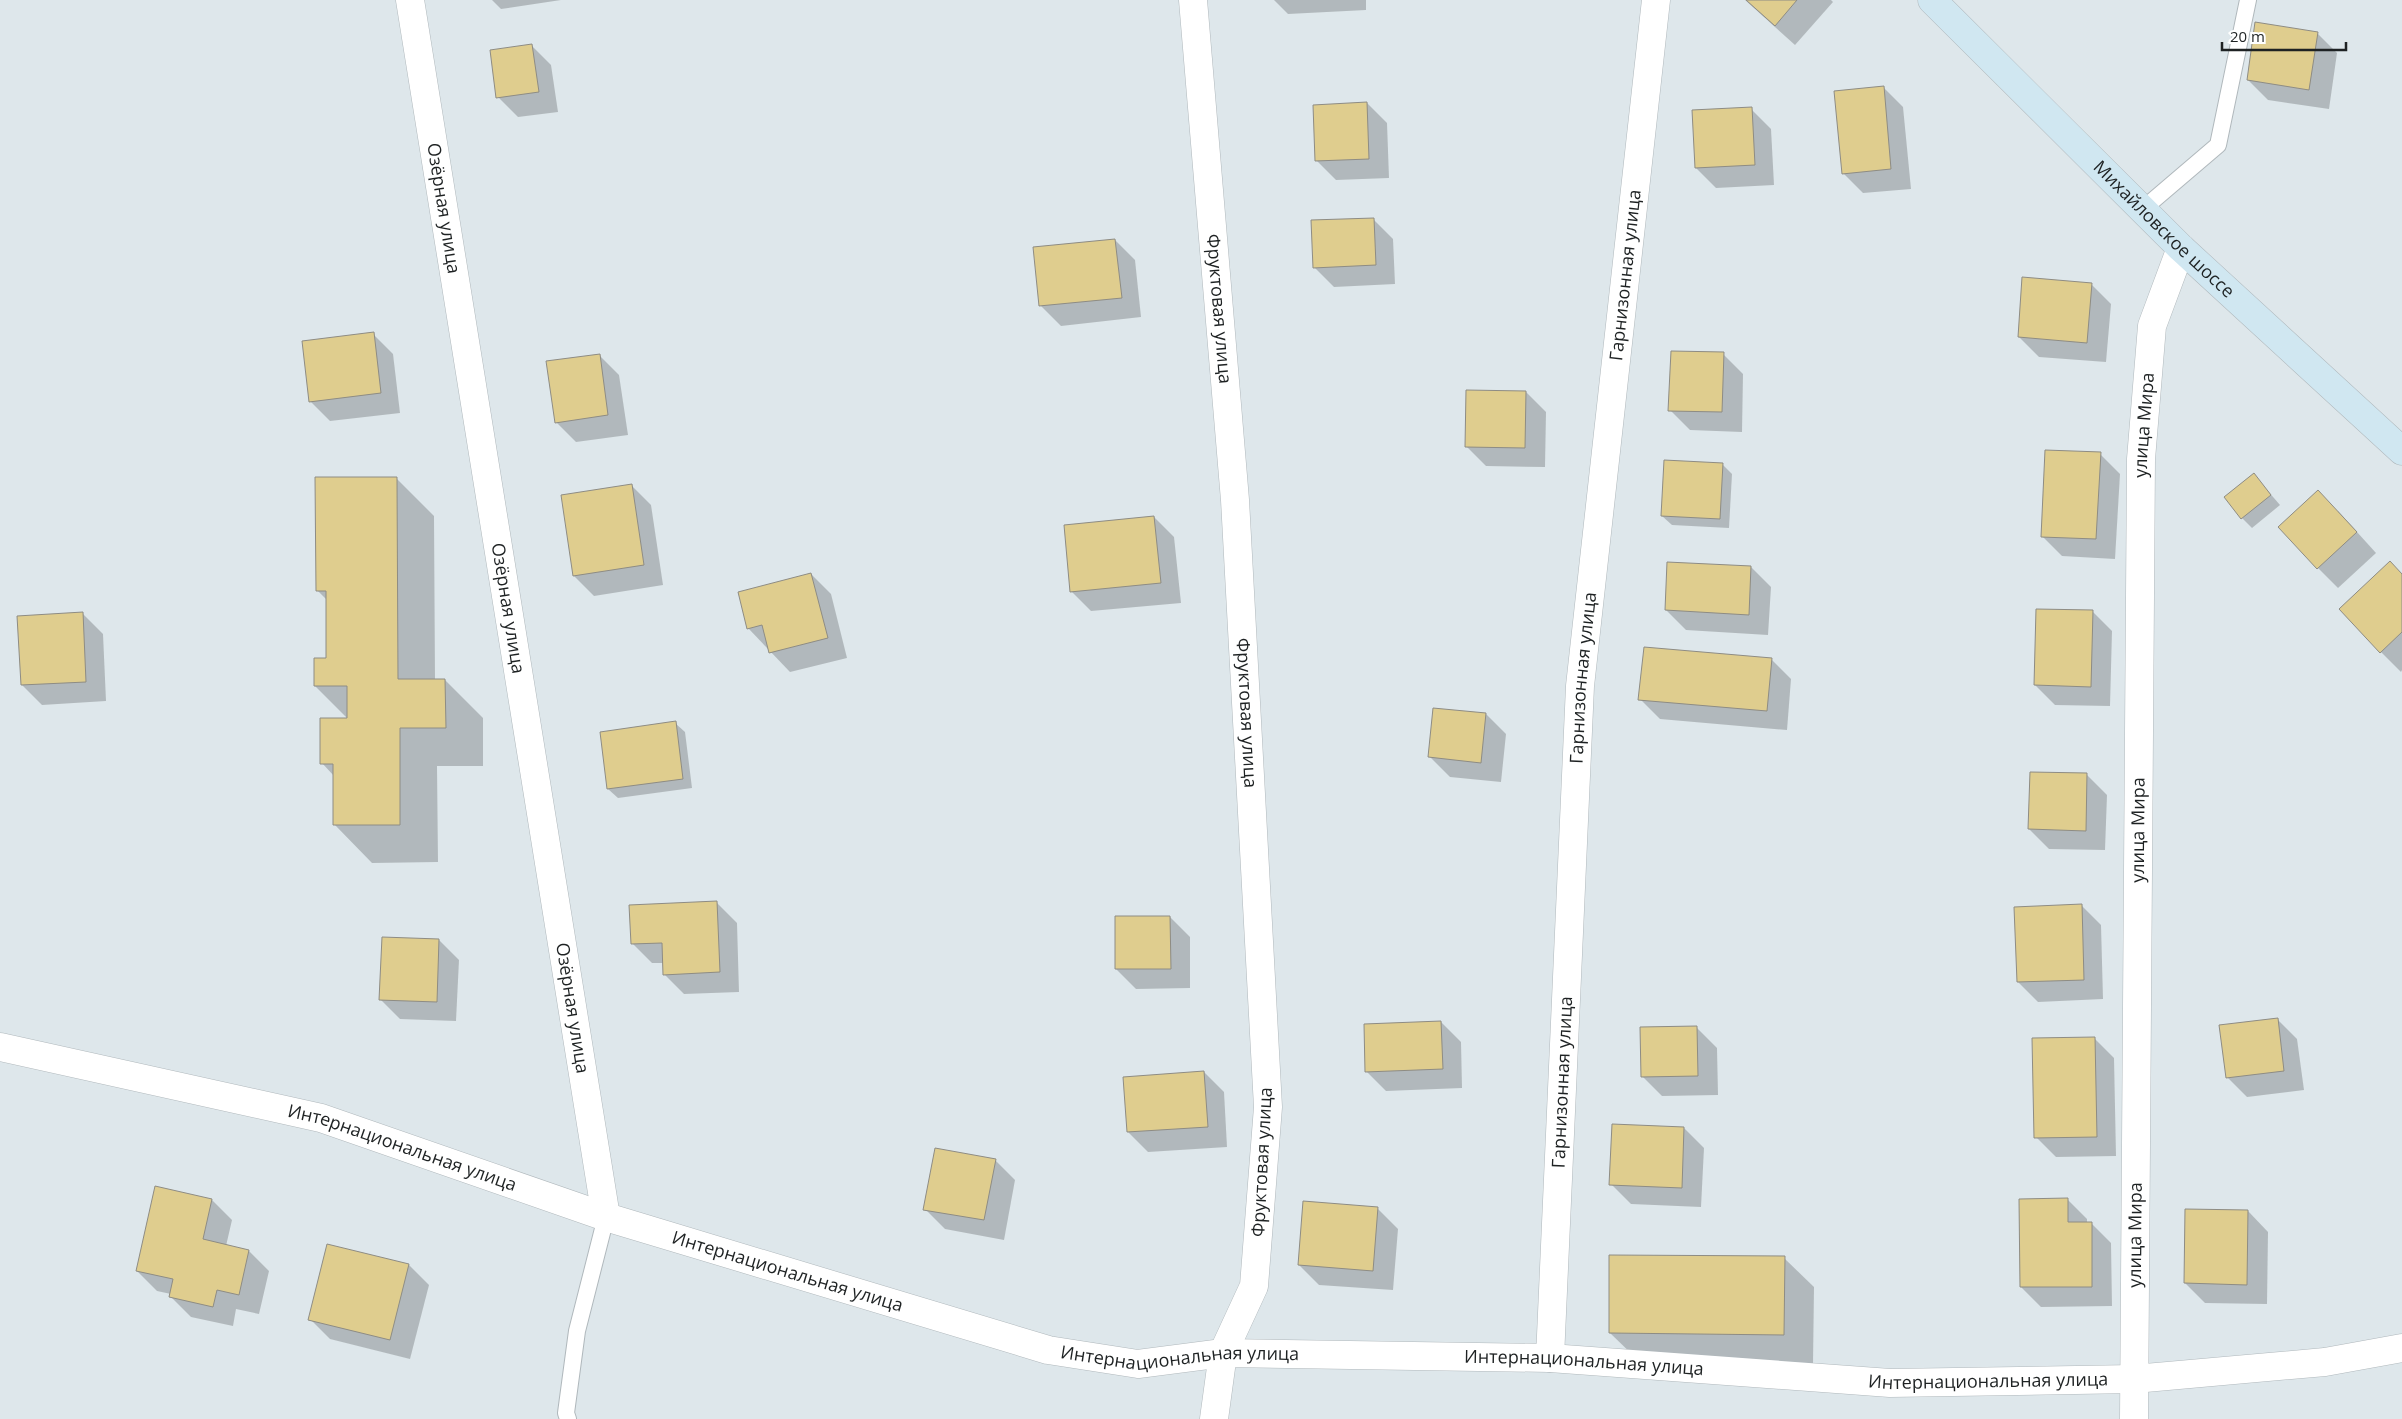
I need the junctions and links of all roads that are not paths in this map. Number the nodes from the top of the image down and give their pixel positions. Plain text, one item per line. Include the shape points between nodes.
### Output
1 (410, 0) edge
2 (1193, 0) edge
3 (1656, 0) edge
4 (1932, 0) edge
5 (2248, 0) edge
6 (2143, 209) junction
7 (2181, 248) junction
8 (2402, 450) edge
9 (0, 1047) edge
10 (606, 1217) junction
11 (2402, 1348) edge
12 (1223, 1353) junction
13 (1550, 1358) junction
14 (2134, 1379) junction
15 (565, 1417) edge
16 (1214, 1419) edge
17 (2134, 1419) edge

1 - 10 street, Озёрная улица
2 - 12 street, Фруктовая улица via 1235,500 1268,1107 1254,1286
3 - 13 street, Гарнизонная улица via 1580,686
4 - 6 main road, Михайловское шоссе
5 - 6 lane via 2218,145
6 - 7 main road, Михайловское шоссе
7 - 8 main road, Михайловское шоссе
7 - 14 street, улица Мира via 2152,326 2141,459
9 - 10 street, Интернациональная улица via 322,1118
10 - 12 street, Интернациональная улица via 1048,1350 1138,1364
10 - 15 lane via 576,1331
11 - 14 street, Интернациональная улица via 2325,1362
12 - 13 street, Интернациональная улица
12 - 16 street, Фруктовая улица
13 - 14 street, Интернациональная улица via 1890,1383
14 - 17 street, улица Мира

